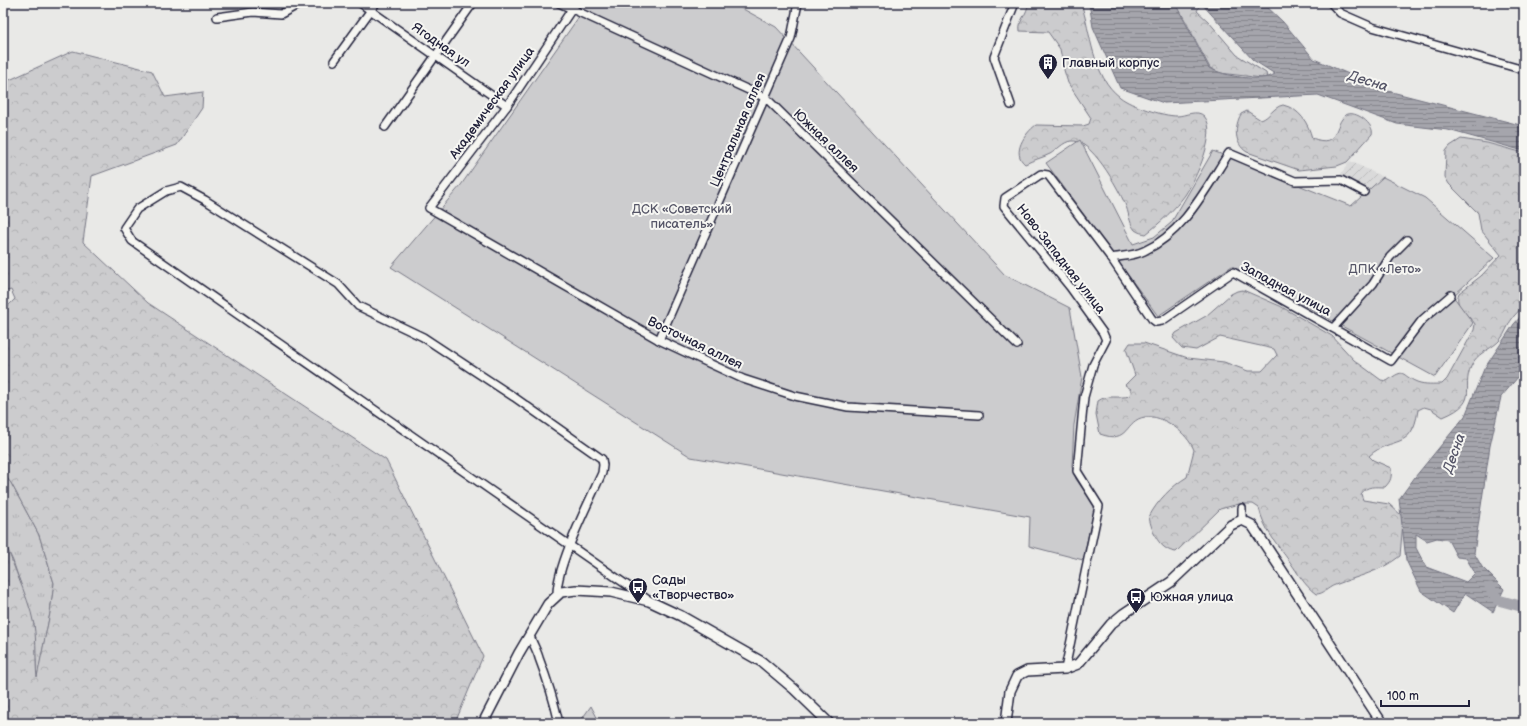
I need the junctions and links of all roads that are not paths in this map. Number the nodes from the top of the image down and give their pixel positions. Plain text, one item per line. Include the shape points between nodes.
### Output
1 (301, 3) edge
2 (360, 3) edge
3 (376, 3) edge
4 (473, 3) edge
5 (559, 3) edge
6 (576, 3) edge
7 (798, 3) edge
8 (1015, 3) edge
9 (1331, 3) edge
10 (371, 10) junction
11 (575, 11) junction
12 (217, 17) dead end
13 (436, 56) junction
14 (334, 61) dead end
15 (1524, 70) edge
16 (766, 98) junction
17 (1011, 105) dead end
18 (507, 106) junction
19 (385, 127) dead end
20 (1364, 192) dead end
21 (429, 208) joint
22 (1407, 240) dead end
23 (1111, 258) junction
24 (1451, 295) dead end
25 (1333, 328) junction
26 (659, 340) junction
27 (1018, 345) dead end
28 (979, 415) dead end
29 (1242, 508) dead end
30 (1242, 520) junction
31 (571, 546) junction
32 (557, 595) junction
33 (649, 601) junction
34 (530, 635) junction
35 (1065, 669) junction
36 (483, 723) edge
37 (559, 723) edge
38 (829, 723) edge
39 (1006, 723) edge
40 (1382, 723) edge

1 - 12 street via 281,14 253,12
2 - 10 street, Ягодная ул
3 - 10 street
4 - 13 street
5 - 11 street, Южная аллея
6 - 11 street, Академическая улица
7 - 16 street, Центральная аллея via 791,38
8 - 17 street via 994,57
9 - 15 street via 1340,13 1372,27
10 - 13 street, Ягодная ул
10 - 14 street
11 - 16 street, Южная аллея
11 - 18 street, Академическая улица
13 - 18 street, Ягодная ул
13 - 19 street
16 - 26 street, Центральная аллея
16 - 27 street, Южная аллея
18 - 21 street, Академическая улица
20 - 23 street via 1341,180 1295,181 1229,152 1182,222 1157,244 1142,252
21 - 26 street, Восточная аллея
22 - 25 street via 1390,257 1373,284
23 - 25 street, Западная улица via 1156,322 1162,321 1233,272
23 - 35 street, Ново-Западная улица via 1048,175 1041,174 1005,198 1004,206 1070,287 1106,340 1093,365 1084,397 1077,470 1099,506
24 - 25 street, Западная улица via 1422,320 1391,361
26 - 28 street, Восточная аллея via 743,379 795,396 848,407
29 - 30 street
30 - 35 street via 1231,525 1171,582 1123,614 1084,659
30 - 40 street via 1252,525
31 - 31 street via 132,240 124,228 137,209 166,191 181,187 338,284 358,306 423,337 602,459 602,473
31 - 32 street via 558,577
31 - 33 street
32 - 33 street via 576,590 612,592
32 - 34 street via 548,604
33 - 38 street via 762,662
34 - 36 street
34 - 37 street via 555,704
35 - 39 street via 1027,671 1017,676 1010,691

